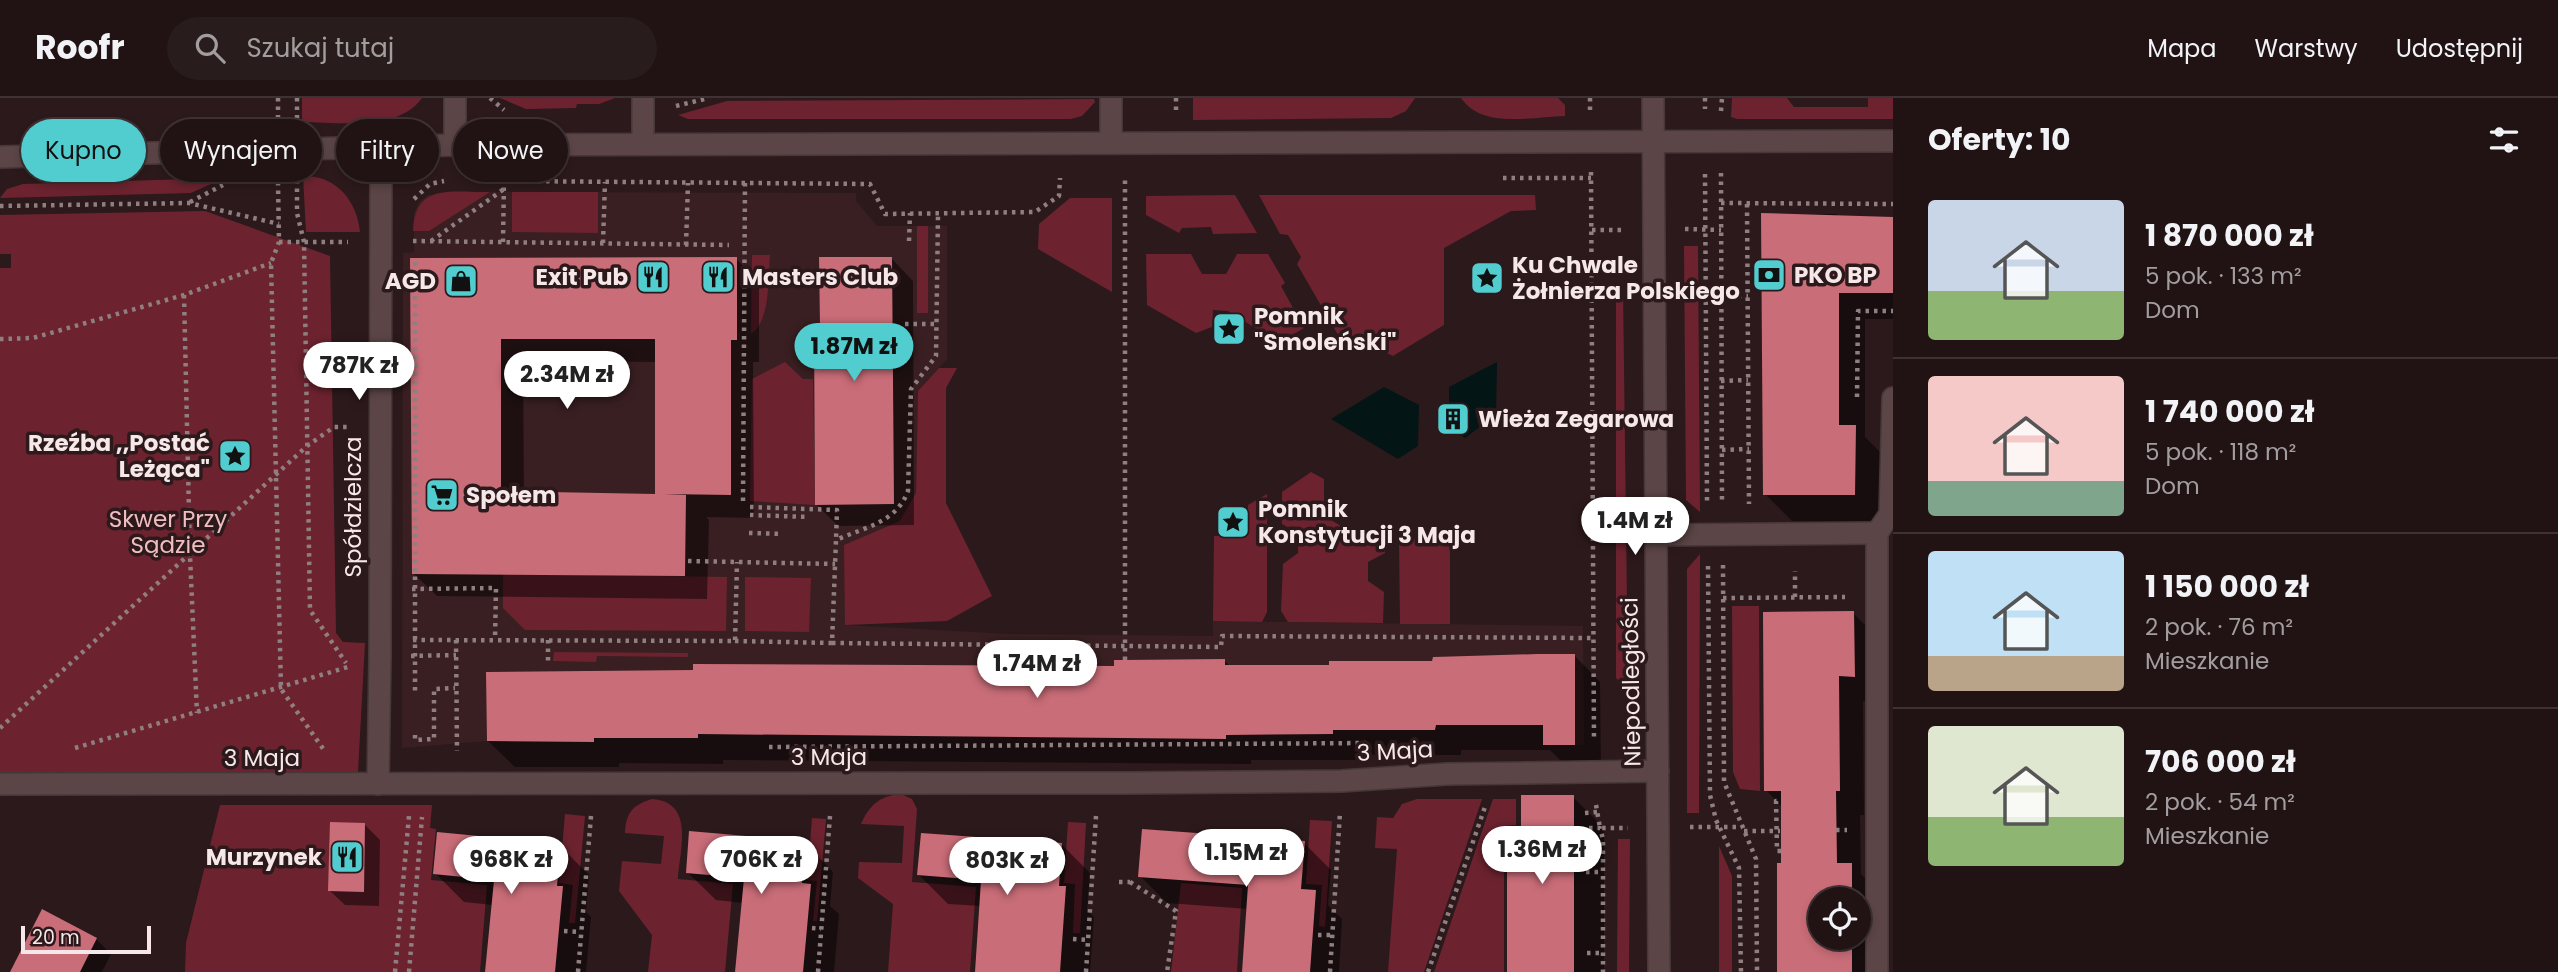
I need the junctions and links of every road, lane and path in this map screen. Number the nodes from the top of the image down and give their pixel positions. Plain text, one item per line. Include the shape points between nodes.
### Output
1 (278, 98) edge
2 (297, 98) edge
3 (455, 98) edge
4 (643, 98) edge
5 (709, 98) edge
6 (1111, 98) edge
7 (1654, 98) edge
8 (1705, 98) edge
9 (1705, 108) dead end
10 (664, 109) dead end
11 (278, 119) edge
12 (297, 119) edge
13 (455, 119) edge
14 (1893, 141) edge
15 (1111, 143) junction
16 (1652, 143) junction
17 (568, 144) edge
18 (643, 144) junction
19 (336, 148) edge
20 (0, 157) edge
21 (1591, 167) dead end
22 (1705, 176) dead end
23 (1072, 178) dead end
24 (1112, 178) dead end
25 (1125, 178) junction
26 (1138, 178) dead end
27 (453, 180) edge
28 (278, 182) edge
29 (297, 182) edge
30 (381, 182) edge
31 (504, 182) edge
32 (568, 182) edge
33 (605, 182) junction
34 (688, 183) junction
35 (746, 183) junction
36 (504, 189) junction
37 (1721, 203) dead end
38 (1747, 204) junction
39 (1893, 204) edge
40 (0, 206) edge
41 (410, 207) dead end
42 (910, 214) junction
43 (938, 214) junction
44 (279, 224) junction
45 (1684, 229) dead end
46 (1705, 229) junction
47 (1592, 230) junction
48 (1628, 230) dead end
49 (1721, 230) dead end
50 (430, 241) junction
51 (909, 241) dead end
52 (279, 242) junction
53 (304, 242) junction
54 (352, 242) dead end
55 (405, 242) dead end
56 (503, 242) junction
57 (603, 243) junction
58 (686, 245) junction
59 (729, 245) dead end
60 (415, 262) dead end
61 (271, 263) junction
62 (184, 295) junction
63 (1721, 296) dead end
64 (1748, 296) junction
65 (1893, 312) edge
66 (905, 324) dead end
67 (937, 324) junction
68 (0, 339) edge
69 (1748, 380) junction
70 (1721, 381) dead end
71 (1893, 398) edge
72 (1857, 407) dead end
73 (380, 427) junction
74 (307, 446) junction
75 (1749, 449) junction
76 (1722, 450) dead end
77 (275, 474) junction
78 (1749, 487) dead end
79 (743, 501) dead end
80 (750, 508) dead end
81 (750, 515) dead end
82 (809, 517) dead end
83 (749, 533) dead end
84 (1708, 533) junction
85 (1877, 533) junction
86 (783, 534) dead end
87 (1656, 535) junction
88 (836, 540) junction
89 (414, 549) junction
90 (423, 549) dead end
91 (190, 556) junction
92 (688, 561) dead end
93 (737, 562) junction
94 (835, 564) junction
95 (1795, 571) dead end
96 (405, 589) dead end
97 (1795, 597) junction
98 (1856, 597) dead end
99 (1723, 598) dead end
100 (1593, 638) junction
101 (495, 639) junction
102 (405, 640) dead end
103 (456, 640) junction
104 (548, 640) junction
105 (735, 640) junction
106 (832, 643) junction
107 (1125, 647) junction
108 (456, 655) junction
109 (380, 656) junction
110 (1125, 660) dead end
111 (548, 661) dead end
112 (348, 666) junction
113 (456, 688) junction
114 (281, 689) junction
115 (415, 704) dead end
116 (197, 713) junction
117 (380, 713) junction
118 (0, 728) edge
119 (415, 728) dead end
120 (1125, 739) dead end
121 (1098, 743) junction
122 (1344, 743) dead end
123 (835, 746) junction
124 (755, 747) dead end
125 (1594, 749) dead end
126 (66, 751) dead end
127 (470, 751) dead end
128 (325, 752) dead end
129 (1658, 771) junction
130 (1341, 780) junction
131 (594, 782) junction
132 (832, 783) junction
133 (1097, 783) junction
134 (0, 784) edge
135 (378, 784) junction
136 (418, 784) junction
137 (1490, 792) dead end
138 (1594, 793) dead end
139 (1781, 801) dead end
140 (1585, 813) dead end
141 (1598, 813) junction
142 (1686, 827) dead end
143 (1720, 827) junction
144 (1600, 828) junction
145 (1628, 828) dead end
146 (1778, 831) junction
147 (1781, 851) dead end
148 (1586, 859) dead end
149 (1586, 872) dead end
150 (1603, 872) junction
151 (1119, 882) dead end
152 (812, 928) dead end
153 (821, 929) junction
154 (564, 931) dead end
155 (581, 933) junction
156 (1318, 935) dead end
157 (1332, 935) junction
158 (1073, 939) dead end
159 (1089, 940) junction
160 (1587, 953) dead end
161 (1603, 953) junction
162 (395, 972) edge
163 (409, 972) edge
164 (578, 972) edge
165 (818, 972) edge
166 (1086, 972) edge
167 (1167, 972) edge
168 (1330, 972) edge
169 (1428, 972) edge
170 (1603, 972) edge
171 (1659, 972) edge
172 (1741, 972) edge
173 (1877, 972) edge

1 - 11 path
2 - 12 path
3 - 13 street
4 - 18 street
5 - 10 path
6 - 15 street
7 - 16 street, Niepodległości
8 - 9 path
14 - 16 street
15 - 16 street
15 - 18 street
16 - 87 street, Niepodległości
17 - 18 street
19 - 20 street
21 - 47 path
22 - 46 path
23 - 43 path via 1059,178 1059,196 1035,212
24 - 25 path
25 - 26 path
25 - 107 path
27 - 41 path via 422,188
28 - 44 path
29 - 53 path via 297,213
30 - 73 street, Spółdzielcza
31 - 36 path
32 - 33 path
33 - 34 path
33 - 57 path
34 - 35 path
34 - 58 path
35 - 42 path via 870,184 884,214
35 - 79 path
36 - 50 path
36 - 56 path
37 - 38 path
38 - 39 path
38 - 64 path
40 - 44 path via 189,202
42 - 43 path
42 - 51 path
43 - 67 path
44 - 52 path
45 - 46 path
46 - 49 path
46 - 84 path
47 - 48 path
47 - 100 path
50 - 55 path
50 - 56 path
52 - 53 path
52 - 61 path
53 - 54 path
53 - 74 path
56 - 57 path
57 - 58 path
58 - 59 path
60 - 89 path, bridge
61 - 62 path
61 - 77 path
62 - 68 path via 33,338
62 - 91 path
63 - 64 path
64 - 69 path
65 - 72 path via 1858,311
66 - 67 path
67 - 88 path via 936,356 911,389 908,491 903,504 897,514
69 - 70 path
69 - 75 path
71 - 85 street via 1891,514
73 - 74 path via 334,427
73 - 109 street, Spółdzielcza
74 - 77 path
74 - 112 path via 310,610
75 - 76 path
75 - 78 path
77 - 91 path
77 - 114 path
80 - 88 path via 837,510
81 - 82 path
83 - 86 path
84 - 85 street
84 - 87 street
84 - 143 path via 1708,768 1712,808
85 - 173 street
87 - 129 street, Niepodległości
88 - 94 path
89 - 90 path, bridge
89 - 115 path, bridge
91 - 116 path
91 - 118 path
92 - 93 path
93 - 94 path
93 - 105 path
94 - 106 path
95 - 97 path
96 - 101 path via 496,588
97 - 98 path
97 - 99 path
100 - 107 path via 1222,636 1222,647
100 - 125 path
101 - 103 path
101 - 104 path
102 - 103 path
103 - 108 path
104 - 105 path
104 - 111 path
105 - 106 path
106 - 107 path
107 - 110 path
108 - 109 path
108 - 113 path
109 - 112 path
109 - 117 street, Spółdzielcza
112 - 114 path
112 - 117 path
113 - 119 path via 434,689 434,739 415,740
113 - 127 path via 457,751
114 - 116 path
114 - 128 path
116 - 126 path
117 - 135 street, Spółdzielcza
120 - 121 path via 1125,744
121 - 123 path
121 - 133 path
122 - 130 path
123 - 124 path
123 - 132 path
129 - 130 street, 3 Maja
129 - 171 street, Niepodległości
130 - 133 street, 3 Maja
130 - 157 path
131 - 132 street, 3 Maja
131 - 136 street, 3 Maja
131 - 155 path
132 - 133 street, 3 Maja
132 - 153 path
133 - 159 path
134 - 135 street, 3 Maja
135 - 136 street, 3 Maja
136 - 162 path
136 - 163 path
137 - 169 path
138 - 141 path
139 - 146 path via 1776,801
140 - 141 path
141 - 144 path
142 - 143 path
143 - 146 path
143 - 172 path via 1739,868
144 - 145 path
144 - 148 path via 1586,828
144 - 150 path
146 - 147 path via 1777,851
149 - 150 path
150 - 161 path
151 - 167 path via 1130,881 1176,911
152 - 153 path
153 - 165 path
154 - 155 path
155 - 164 path
156 - 157 path
157 - 168 path
158 - 159 path
159 - 166 path
160 - 161 path
161 - 170 path

